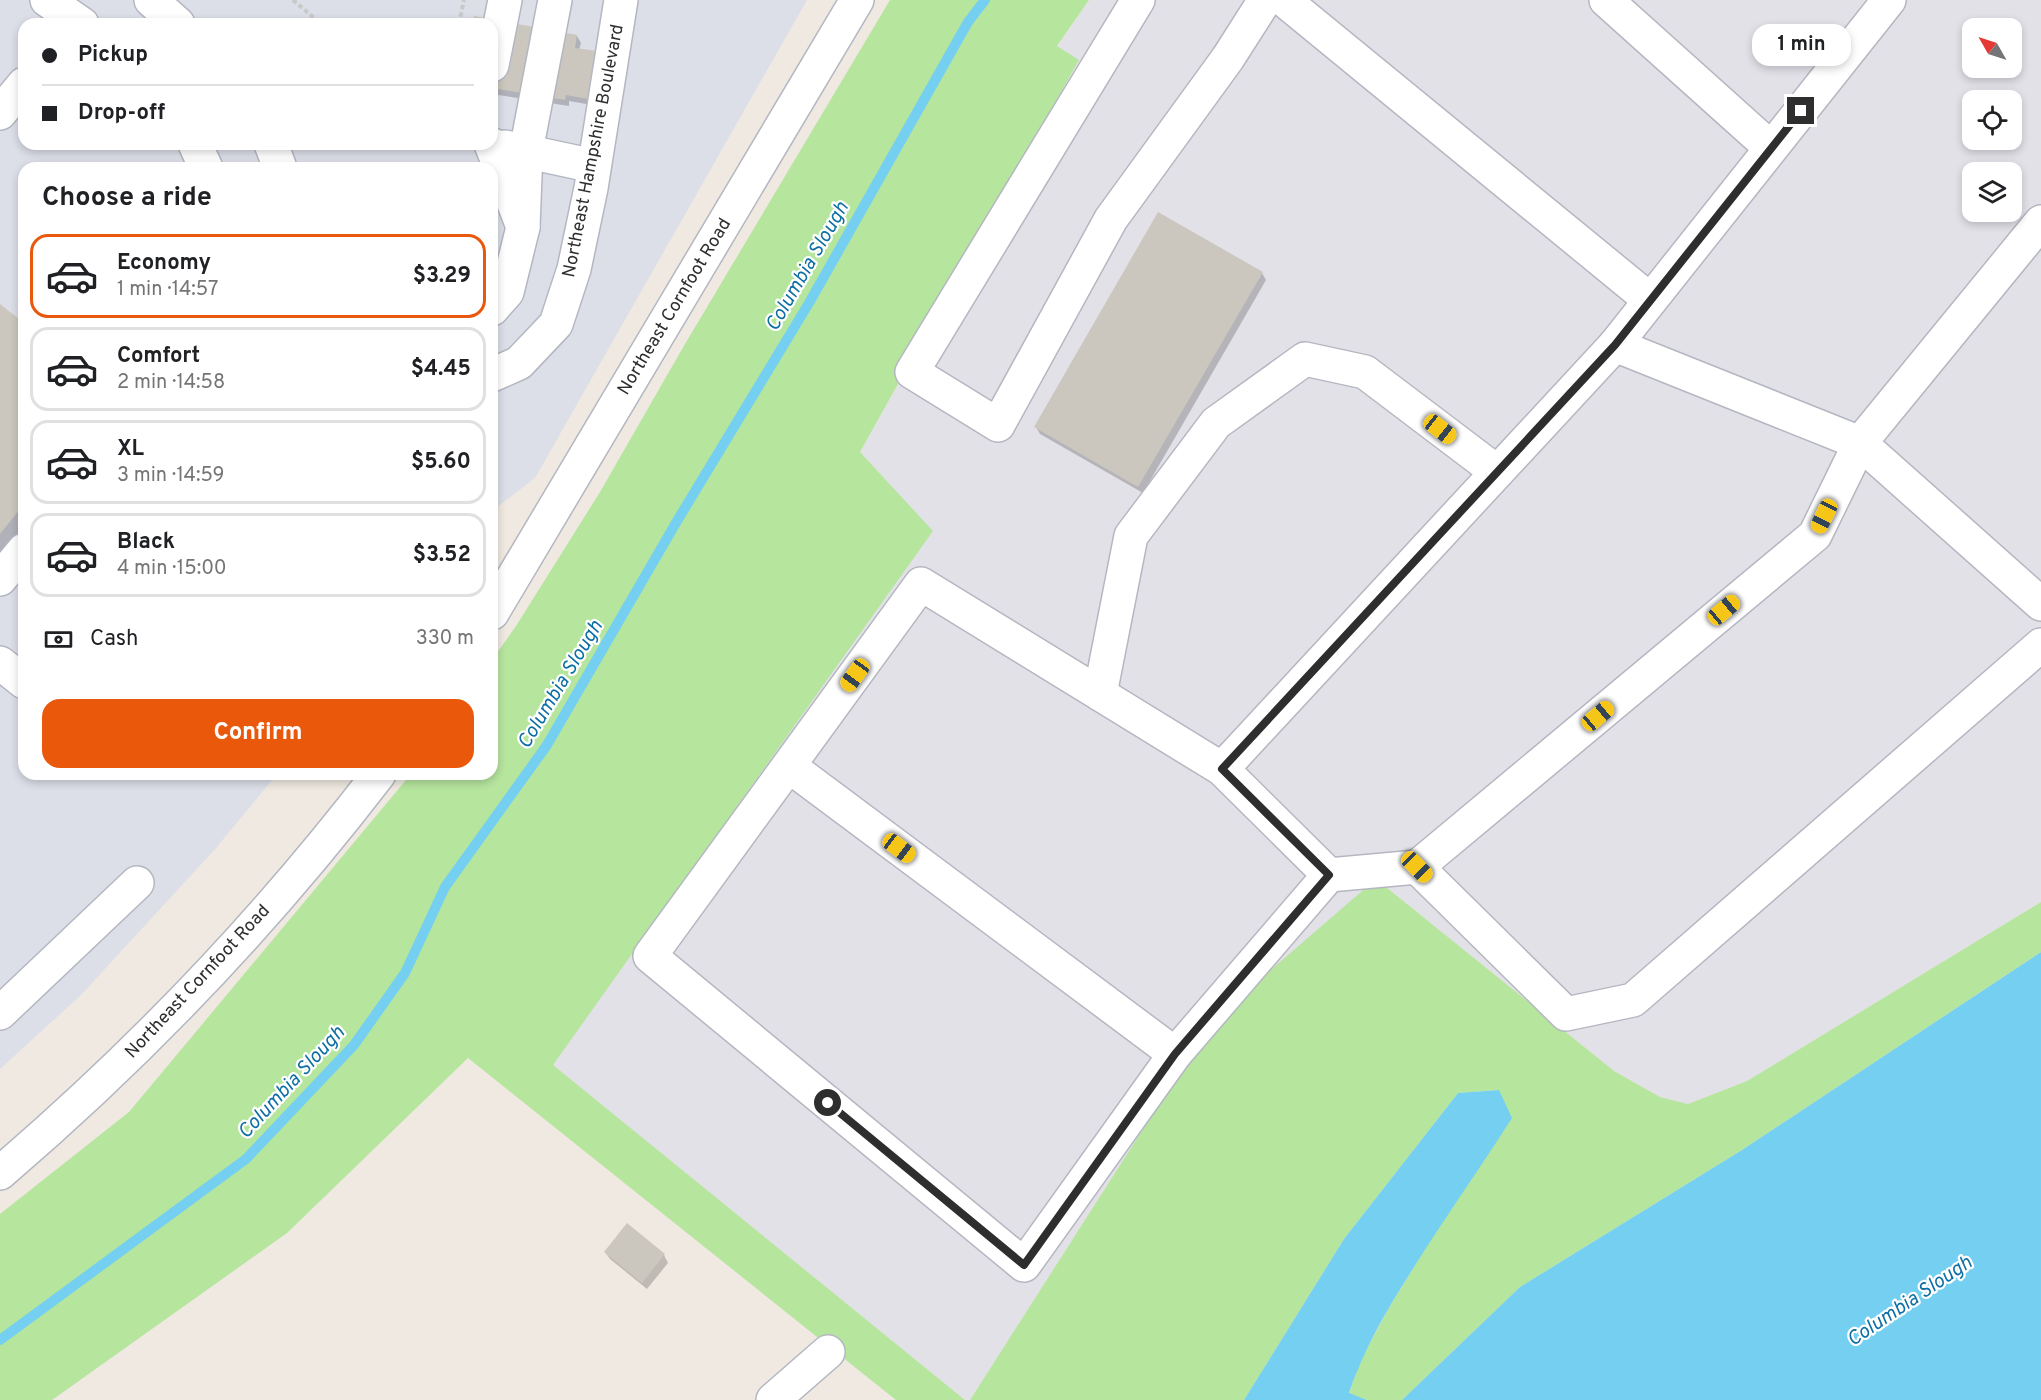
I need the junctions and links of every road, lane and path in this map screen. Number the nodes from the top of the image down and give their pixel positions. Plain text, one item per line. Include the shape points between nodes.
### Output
1 (47, 0) edge
2 (151, 0) edge
3 (293, 0) edge
4 (464, 0) edge
5 (505, 0) edge
6 (555, 0) edge
7 (621, 0) edge
8 (857, 0) edge
9 (1138, 0) edge
10 (1265, 0) edge
11 (1284, 0) edge
12 (1605, 0) edge
13 (1889, 0) edge
14 (81, 17) edge
15 (171, 18) edge
16 (314, 18) edge
17 (460, 18) edge
18 (498, 35) edge
19 (18, 91) edge
20 (0, 113) edge
21 (498, 145) edge
22 (1771, 148) junction
23 (526, 151) junction
24 (498, 162) edge
25 (594, 166) junction
26 (2041, 222) edge
27 (523, 227) junction
28 (1650, 300) junction
29 (498, 302) edge
30 (1615, 345) junction
31 (498, 372) edge
32 (1860, 443) junction
33 (1497, 472) junction
34 (18, 557) edge
35 (0, 579) edge
36 (498, 603) edge
37 (2041, 604) edge
38 (2041, 645) edge
39 (0, 663) edge
40 (18, 677) edge
41 (1100, 694) junction
42 (789, 766) junction
43 (1222, 769) junction
44 (374, 780) edge
45 (1417, 867) junction
46 (1329, 875) junction
47 (137, 883) dead end
48 (0, 1013) edge
49 (1175, 1054) junction
50 (0, 1173) edge
51 (828, 1352) dead end
52 (773, 1400) edge

1 - 14 street
2 - 15 street
3 - 16 path
4 - 17 path
5 - 18 street
6 - 23 street
7 - 25 street, Northeast Hampshire Boulevard
8 - 36 street, Northeast Cornfoot Road
9 - 10 street via 912,372 998,425 1111,219 1228,58
11 - 28 street
12 - 22 street
13 - 22 street
19 - 20 street
21 - 23 street
22 - 28 street
23 - 25 street
23 - 27 street
24 - 27 street
25 - 31 street, Northeast Hampshire Boulevard via 574,269 556,324 519,363
26 - 32 street
27 - 29 street via 507,292
28 - 30 street
30 - 32 street
30 - 33 street
32 - 37 street
32 - 45 street via 1815,535
33 - 41 street via 1365,372 1305,358 1216,423 1131,536
33 - 43 street
34 - 35 street
38 - 45 street via 1633,1000 1566,1014
39 - 40 street
41 - 42 street via 921,584
41 - 43 street
42 - 49 street
42 - 49 street via 650,957 1024,1265
43 - 46 street
44 - 50 street, Northeast Cornfoot Road via 277,898 190,994 82,1101
45 - 46 street
46 - 49 street
47 - 48 street
51 - 52 street

